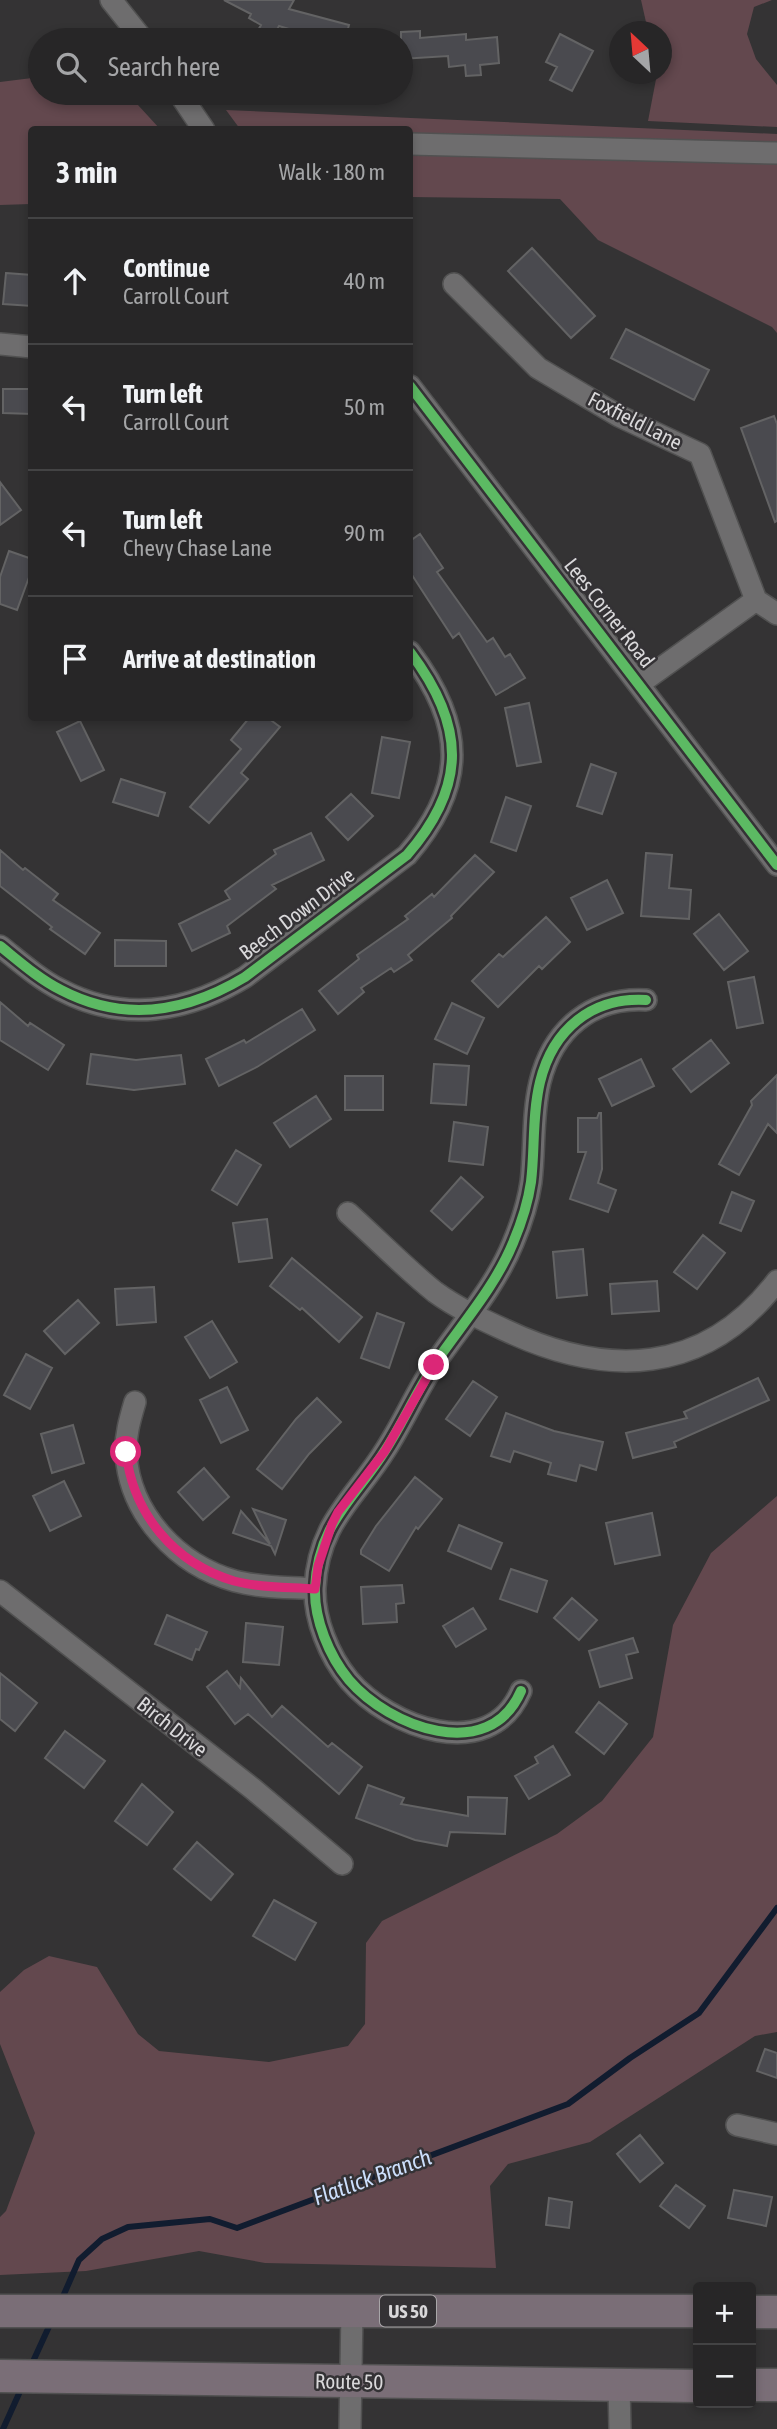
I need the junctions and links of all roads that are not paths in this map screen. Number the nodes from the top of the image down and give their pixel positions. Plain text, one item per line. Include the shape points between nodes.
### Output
1 (111, 0) edge
2 (133, 28) edge
3 (187, 105) edge
4 (201, 126) edge
5 (413, 144) edge
6 (777, 153) edge
7 (454, 284) dead end
8 (0, 344) edge
9 (28, 347) edge
10 (413, 390) edge
11 (756, 600) junction
12 (777, 614) edge
13 (413, 656) edge
14 (639, 684) junction
15 (777, 865) edge
16 (0, 946) edge
17 (646, 1000) dead end
18 (348, 1213) dead end
19 (777, 1281) edge
20 (471, 1314) junction
21 (135, 1402) dead end
22 (315, 1589) junction
23 (0, 1591) edge
24 (521, 1691) dead end
25 (342, 1864) dead end
26 (737, 2125) dead end
27 (777, 2134) edge
28 (6, 2311) edge
29 (352, 2311) junction
30 (693, 2312) edge
31 (756, 2312) edge
32 (777, 2312) edge
33 (0, 2376) edge
34 (351, 2382) junction
35 (756, 2385) edge
36 (777, 2385) edge
37 (620, 2386) junction
38 (693, 2386) edge
39 (350, 2429) edge
40 (620, 2429) edge

1 - 2 street
3 - 4 street
5 - 6 street
7 - 11 street, Foxfield Lane via 538,368 619,416 700,454
8 - 9 street
10 - 14 street, Lees Corner Road
11 - 12 street
11 - 14 street
13 - 16 street, Beech Down Drive via 435,689 451,739 450,773 436,818 407,855 245,977 191,1003 162,1009 117,1009 62,991
14 - 15 street, Lees Corner Road
17 - 20 street via 607,1002 591,1010 557,1045 540,1083 523,1216 499,1272
18 - 20 street via 436,1292
19 - 20 street via 749,1313 717,1336 681,1352 643,1360 569,1355
20 - 22 street via 434,1365 385,1451 338,1512 320,1556
21 - 22 street via 128,1425 128,1469 142,1508 169,1544 185,1558 236,1581
22 - 24 street via 317,1611 335,1660 363,1695 391,1715 431,1730 477,1731 507,1714
23 - 25 street, Birch Drive
26 - 27 street
28 - 29 highway, US 50
29 - 30 highway, US 50
29 - 34 street
31 - 32 highway
33 - 34 highway, Route 50
34 - 37 highway, Route 50
34 - 39 street
35 - 36 highway
37 - 38 highway, Route 50
37 - 40 street

